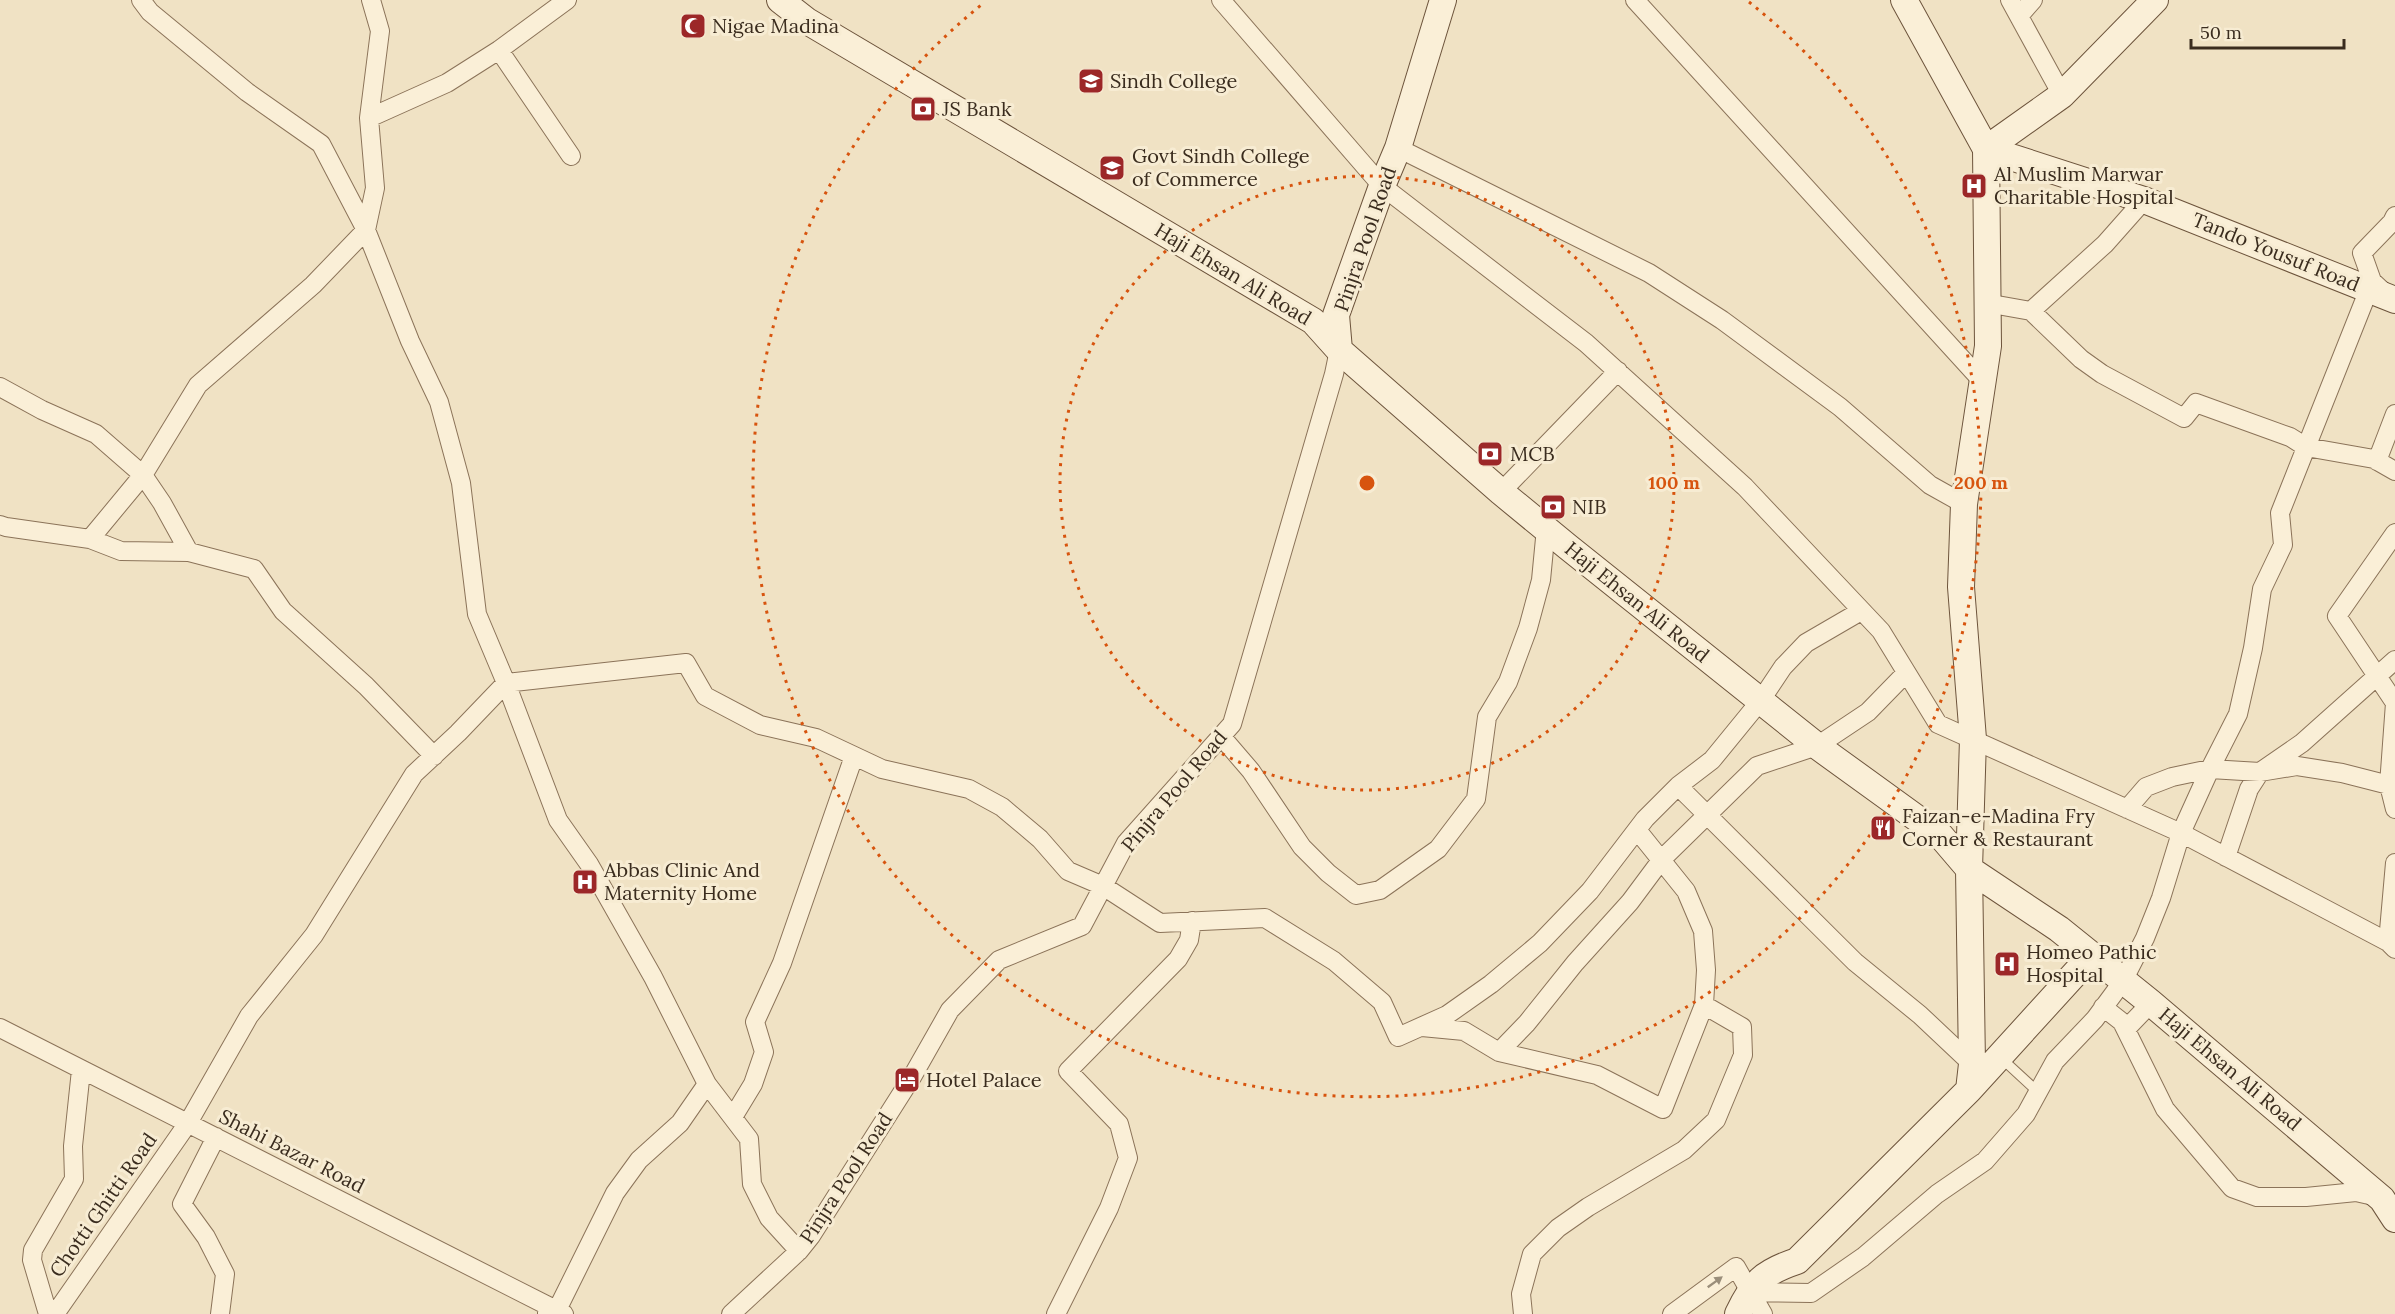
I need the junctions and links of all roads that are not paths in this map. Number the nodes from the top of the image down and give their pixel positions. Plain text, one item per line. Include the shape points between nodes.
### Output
1 (141, 0) edge
2 (371, 0) edge
3 (567, 0) edge
4 (780, 0) edge
5 (1221, 0) edge
6 (1443, 0) edge
7 (1635, 0) edge
8 (1904, 0) edge
9 (2033, 0) edge
10 (2155, 0) edge
11 (2014, 8) edge
12 (499, 50) junction
13 (2062, 95) junction
14 (369, 118) junction
15 (1398, 148) junction
16 (1986, 149) junction
17 (571, 156) dead end
18 (1382, 186) junction
19 (2145, 200) junction
20 (2395, 216) edge
21 (366, 230) junction
22 (2385, 296) edge
23 (1986, 303) junction
24 (2031, 311) junction
25 (1340, 350) junction
26 (1618, 371) junction
27 (1983, 382) junction
28 (0, 387) edge
29 (2395, 414) edge
30 (2306, 447) junction
31 (2377, 461) junction
32 (2395, 471) edge
33 (143, 475) junction
34 (1502, 492) junction
35 (1964, 504) junction
36 (0, 525) edge
37 (1546, 528) junction
38 (2395, 533) edge
39 (90, 539) junction
40 (189, 552) junction
41 (1861, 611) junction
42 (2395, 660) edge
43 (1906, 673) junction
44 (2377, 676) junction
45 (506, 683) junction
46 (1761, 700) junction
47 (1221, 736) junction
48 (1972, 739) junction
49 (1817, 746) junction
50 (434, 756) junction
51 (854, 756) junction
52 (2210, 769) junction
53 (2260, 772) junction
54 (2392, 785) edge
55 (1678, 786) junction
56 (2127, 809) junction
57 (2395, 809) edge
58 (1706, 813) junction
59 (1637, 830) junction
60 (2181, 833) junction
61 (2226, 857) junction
62 (1662, 859) junction
63 (2395, 863) edge
64 (1969, 869) junction
65 (1103, 886) junction
66 (1192, 921) junction
67 (2392, 945) edge
68 (2091, 956) junction
69 (2123, 981) junction
70 (2151, 1003) junction
71 (1704, 1005) junction
72 (2103, 1007) junction
73 (1421, 1027) junction
74 (0, 1028) edge
75 (2126, 1029) junction
76 (1499, 1052) junction
77 (2000, 1057) junction
78 (1972, 1064) junction
79 (81, 1070) junction
80 (707, 1084) junction
81 (1969, 1090) junction
82 (2038, 1092) junction
83 (733, 1117) junction
84 (188, 1123) junction
85 (216, 1137) junction
86 (2391, 1200) edge
87 (799, 1251) junction
88 (1743, 1303) edge
89 (555, 1313) edge
90 (48, 1314) edge
91 (55, 1314) edge
92 (220, 1314) edge
93 (731, 1314) edge
94 (1056, 1314) edge
95 (1523, 1314) edge
96 (1672, 1314) edge
97 (1763, 1314) edge

1 - 21 street via 150,12 247,92 321,144
2 - 14 street via 380,31
3 - 12 street
4 - 25 street, Haji Ehsan Ali Road via 807,21 1313,321
5 - 18 street
6 - 15 street, Pinjra Pool Road
7 - 27 street
8 - 16 street
9 - 11 street
10 - 13 street
11 - 13 street
12 - 14 street via 447,82
12 - 17 street
13 - 16 street
14 - 21 street via 375,188
15 - 18 street, Pinjra Pool Road
15 - 35 street via 1649,273 1722,320 1840,407 1930,485
16 - 19 street, Tando Yousuf Road
16 - 23 street
18 - 25 street, Pinjra Pool Road via 1336,315
18 - 26 street
19 - 22 street, Tando Yousuf Road
19 - 24 street via 2105,244
20 - 22 street via 2362,253 2372,280
21 - 33 street via 314,285 198,386
21 - 45 street via 439,402 461,483 477,614
22 - 30 street
23 - 24 street
23 - 27 street via 1988,346
24 - 30 street via 2095,369 2184,418 2196,403 2290,436
25 - 34 street, Haji Ehsan Ali Road
25 - 47 street, Pinjra Pool Road via 1232,724
26 - 34 street
26 - 41 street via 1745,487
27 - 35 street
28 - 33 street via 96,434
29 - 31 street
30 - 31 street
30 - 52 street via 2280,513 2283,546 2262,589 2238,714
31 - 32 street
33 - 39 street
33 - 40 street
34 - 37 street, Haji Ehsan Ali Road
35 - 48 street via 1961,587
36 - 39 street
37 - 46 street, Haji Ehsan Ali Road
37 - 47 street via 1541,580 1528,628 1508,682 1487,717 1476,799 1438,849 1380,890 1356,895 1302,847 1251,771
38 - 44 street via 2337,616
39 - 40 street via 121,551
40 - 50 street via 254,569 283,611 366,686
41 - 43 street via 1881,632
41 - 46 street via 1806,643 1783,667
42 - 44 street
43 - 48 street via 1938,724
43 - 49 street via 1868,712
44 - 53 street via 2302,743
44 - 54 street via 2395,704
45 - 50 street, Chotti Ghitti Road
45 - 51 street via 686,663 705,696 760,725 816,738
45 - 80 street via 558,820 589,864
46 - 49 street, Haji Ehsan Ali Road
46 - 55 street via 1712,760
47 - 65 street, Pinjra Pool Road via 1126,843
48 - 56 street
48 - 64 street
49 - 58 street via 1757,766
49 - 64 street, Haji Ehsan Ali Road via 1941,835
50 - 84 street, Chotti Ghitti Road via 414,774 314,935 249,1016
51 - 65 street via 882,769 969,789 1002,807 1040,839 1068,871
51 - 83 street via 782,963 755,1022 764,1052 753,1084
52 - 53 street
52 - 56 street via 2146,787
52 - 60 street
53 - 54 street via 2297,766
53 - 61 street via 2249,789
54 - 57 street
55 - 58 street
55 - 59 street
56 - 60 street
58 - 62 street
58 - 78 street via 1856,962
59 - 62 street
59 - 73 street via 1590,891 1540,943 1447,1015
60 - 61 street
60 - 69 street via 2161,898
61 - 67 street
62 - 71 street via 1686,891 1703,931
62 - 76 street via 1630,902
63 - 67 street
64 - 68 street, Haji Ehsan Ali Road via 2059,929
64 - 78 street
65 - 66 street via 1160,923
65 - 87 street, Pinjra Pool Road via 1083,926 999,960 950,1010 912,1077
66 - 73 street via 1265,918 1334,961 1382,1002 1398,1037
66 - 94 street via 1189,940 1178,959 1068,1071 1119,1125 1128,1158 1109,1208
68 - 69 street, Haji Ehsan Ali Road
68 - 77 street
69 - 70 street, Haji Ehsan Ali Road
69 - 72 street
70 - 75 street
70 - 86 street, Haji Ehsan Ali Road
71 - 76 street via 1663,1109 1597,1074
71 - 95 street via 1742,1026 1743,1055 1716,1120 1684,1150 1558,1228 1532,1254 1521,1294
72 - 75 street
72 - 82 street via 2055,1062
73 - 76 street via 1464,1031
74 - 79 street, Shahi Bazar Road
75 - 86 street via 2165,1109 2232,1188 2257,1197 2356,1192
77 - 81 street
77 - 82 lane
78 - 81 street
79 - 84 street, Shahi Bazar Road
79 - 90 street via 73,1146 74,1179 33,1250 32,1260
80 - 83 street
80 - 89 street via 680,1123 639,1160 615,1193
81 - 88 street via 1797,1261 1772,1269
82 - 88 street via 2026,1114 1984,1161 1937,1194 1863,1257 1811,1293
83 - 87 street via 749,1139 752,1184 769,1218
84 - 85 street, Shahi Bazar Road
84 - 91 street, Chotti Ghitti Road
85 - 89 street, Shahi Bazar Road
85 - 92 street via 182,1204 206,1237 225,1274
87 - 93 street, Pinjra Pool Road
96 -> 88 street via 1736,1267
88 - 97 street

